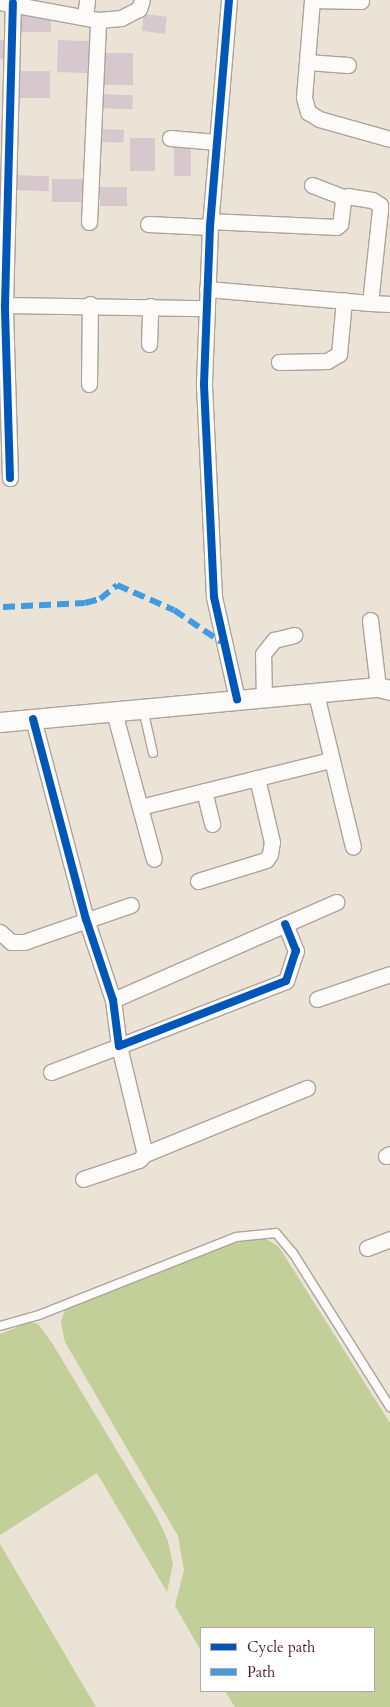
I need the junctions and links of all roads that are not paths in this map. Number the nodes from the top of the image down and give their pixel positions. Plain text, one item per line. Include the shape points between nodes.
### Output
1 (87, 0) edge
2 (142, 0) edge
3 (229, 0) edge
4 (312, 0) edge
5 (361, 1) dead end
6 (6, 3) edge
7 (51, 5) edge
8 (92, 18) junction
9 (307, 62) junction
10 (348, 65) dead end
11 (170, 138) dead end
12 (390, 138) edge
13 (217, 142) junction
14 (4, 173) edge
15 (312, 185) dead end
16 (344, 197) junction
17 (89, 222) dead end
18 (148, 224) dead end
19 (210, 224) junction
20 (3, 248) edge
21 (207, 289) junction
22 (344, 300) junction
23 (370, 303) junction
24 (90, 304) junction
25 (390, 304) edge
26 (5, 305) junction
27 (150, 306) junction
28 (207, 308) junction
29 (3, 331) edge
30 (149, 344) dead end
31 (279, 362) dead end
32 (89, 384) dead end
33 (10, 478) dead end
34 (370, 620) dead end
35 (294, 635) dead end
36 (384, 689) edge
37 (316, 694) junction
38 (264, 698) junction
39 (237, 699) junction
40 (142, 709) junction
41 (114, 712) junction
42 (33, 719) junction
43 (0, 722) edge
44 (152, 753) dead end
45 (330, 760) junction
46 (257, 778) junction
47 (204, 791) junction
48 (140, 807) junction
49 (212, 824) dead end
50 (353, 847) dead end
51 (154, 859) dead end
52 (198, 881) dead end
53 (336, 902) dead end
54 (130, 905) dead end
55 (86, 919) junction
56 (285, 924) junction
57 (0, 932) edge
58 (390, 974) edge
59 (317, 999) dead end
60 (113, 1000) junction
61 (119, 1046) junction
62 (51, 1072) dead end
63 (307, 1088) dead end
64 (145, 1154) junction
65 (83, 1178) dead end
66 (390, 1239) edge
67 (368, 1248) dead end
68 (0, 1326) edge
69 (390, 1407) edge

1 - 8 street
2 - 8 street via 139,9 120,18
3 - 13 street
4 - 5 street
4 - 9 street
6 - 7 street
6 - 14 street
7 - 8 street
8 - 17 street
9 - 10 street
9 - 12 street via 304,98 308,112 319,119
11 - 13 street
13 - 19 street
14 - 20 street
15 - 16 street
16 - 19 street via 340,224 336,227
16 - 23 street via 372,200 380,205
18 - 19 street
19 - 21 street
20 - 26 street
21 - 22 street
21 - 28 street
22 - 23 street
22 - 31 street via 339,354 327,361
23 - 25 street
24 - 26 street
24 - 27 street
24 - 32 street
26 - 29 street
27 - 28 street
27 - 30 street
28 - 39 street via 204,385 214,598
29 - 33 street
34 - 36 street
35 - 38 street via 274,640 263,654
36 - 37 street
37 - 38 street
37 - 45 street
38 - 39 street
39 - 40 street
40 - 41 street
40 - 44 lane
41 - 42 street
41 - 48 street
42 - 43 street
42 - 55 street
45 - 46 street
45 - 50 street
46 - 47 street
46 - 52 street via 272,842 270,854 266,860
47 - 48 street
47 - 49 street
48 - 51 street
53 - 56 street
54 - 55 street
55 - 57 street via 24,942 10,942
55 - 60 street
56 - 60 street
56 - 61 street via 296,951 286,981
58 - 59 street
60 - 61 street
61 - 62 street
61 - 64 street
63 - 64 street
64 - 65 street via 139,1160
66 - 67 street
68 - 69 lane via 39,1315 236,1237 276,1233 293,1253

